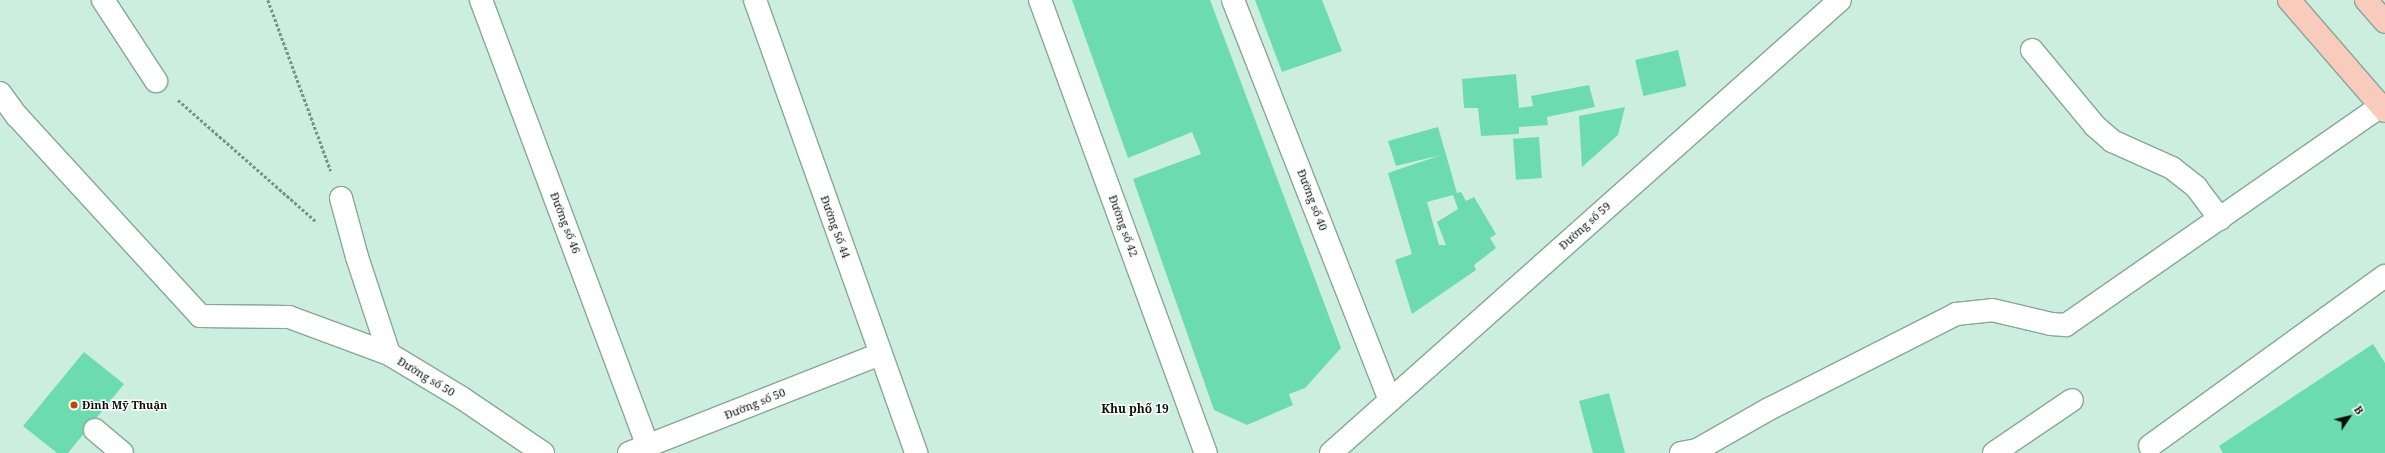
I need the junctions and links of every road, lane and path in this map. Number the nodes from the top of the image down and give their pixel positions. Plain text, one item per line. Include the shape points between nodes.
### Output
1 (103, 0) edge
2 (268, 0) edge
3 (481, 0) edge
4 (755, 0) edge
5 (1040, 0) edge
6 (1233, 0) edge
7 (1840, 0) edge
8 (2289, 0) edge
9 (2366, 0) edge
10 (2385, 22) edge
11 (2032, 50) dead end
12 (156, 81) joint
13 (0, 94) edge
14 (2383, 108) edge
15 (341, 198) joint
16 (2220, 219) junction
17 (322, 227) dead end
18 (2385, 276) edge
19 (389, 354) junction
20 (880, 354) junction
21 (1390, 400) junction
22 (2072, 400) dead end
23 (95, 430) dead end
24 (2150, 446) dead end
25 (639, 450) edge
26 (122, 453) edge
27 (543, 453) edge
28 (916, 453) edge
29 (1206, 453) edge
30 (1331, 453) edge
31 (1682, 453) edge
32 (1994, 453) edge

1 - 12 street
2 - 15 path
3 - 25 street, Đường số 46
4 - 20 street, Đường Số 44
5 - 29 street, Đường số 42
6 - 21 street, Đường số 40
7 - 21 street, Đường số 59
8 - 14 main road
9 - 10 main road
11 - 16 street via 2094,126 2112,141 2172,168 2196,187
12 - 17 path
13 - 19 street, Đường số 50 via 17,116 200,316 289,317
14 - 16 street
15 - 19 street via 357,258
16 - 31 street via 2066,324 2051,324 1992,310 1956,314 1769,409 1697,450
18 - 24 street
19 - 27 street, Đường số 50 via 462,398
20 - 25 street, Đường số 50
20 - 28 street, Đường Số 44
21 - 30 street, Đường số 59
22 - 32 street
23 - 26 street

